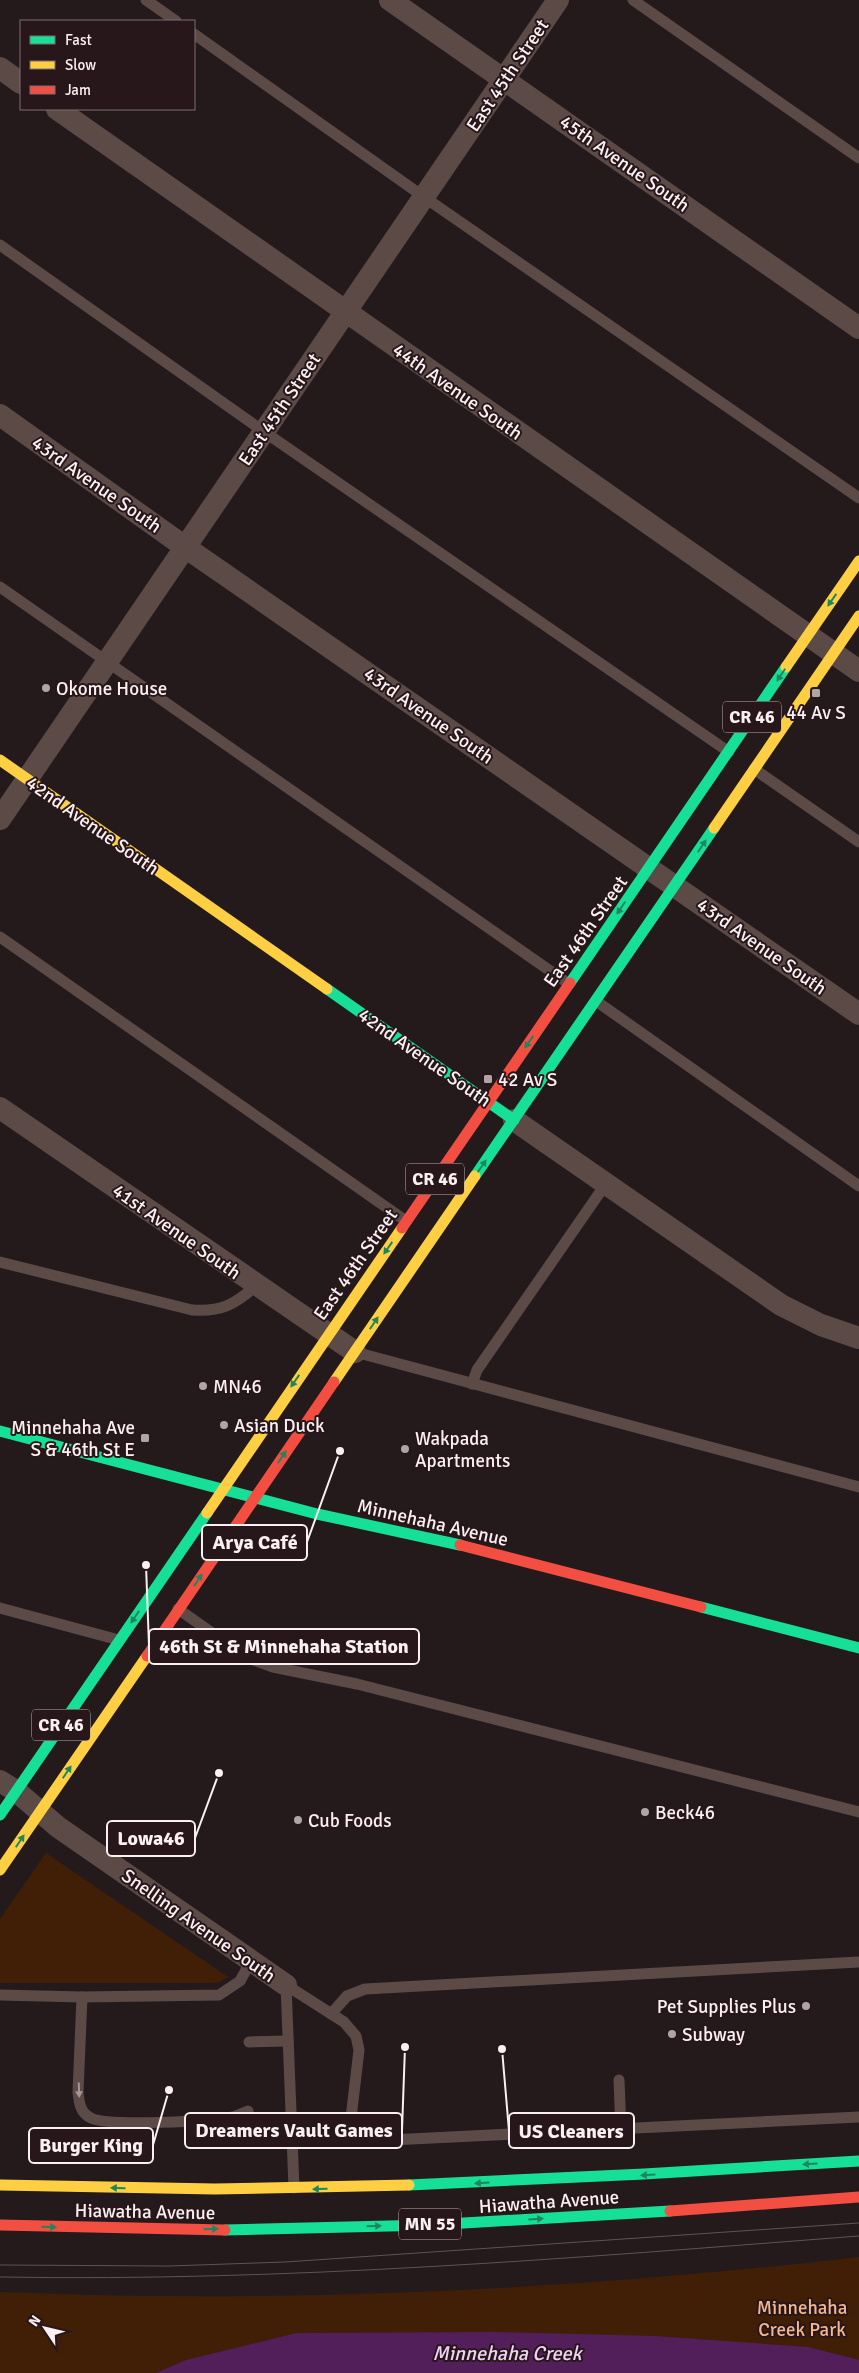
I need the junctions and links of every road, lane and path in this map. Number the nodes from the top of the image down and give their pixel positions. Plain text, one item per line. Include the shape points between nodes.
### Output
1 (146, 0) edge
2 (390, 0) edge
3 (558, 0) edge
4 (633, 0) edge
5 (175, 20) edge
6 (195, 35) edge
7 (0, 68) edge
8 (505, 79) junction
9 (20, 82) edge
10 (58, 110) edge
11 (859, 158) edge
12 (424, 197) junction
13 (0, 245) edge
14 (345, 312) junction
15 (859, 328) edge
16 (0, 415) edge
17 (263, 431) junction
18 (859, 498) edge
19 (186, 547) junction
20 (859, 561) edge
21 (0, 587) edge
22 (859, 616) edge
23 (808, 634) junction
24 (834, 654) junction
25 (105, 662) junction
26 (859, 671) edge
27 (729, 752) junction
28 (0, 760) edge
29 (754, 769) junction
30 (27, 779) junction
31 (0, 819) edge
32 (859, 842) edge
33 (649, 868) junction
34 (674, 886) junction
35 (0, 937) edge
36 (569, 984) junction
37 (596, 1001) junction
38 (859, 1014) edge
39 (488, 1101) junction
40 (0, 1108) edge
41 (514, 1120) junction
42 (605, 1185) junction
43 (859, 1186) edge
44 (406, 1221) junction
45 (0, 1262) edge
46 (256, 1286) junction
47 (328, 1334) junction
48 (859, 1338) edge
49 (355, 1352) junction
50 (472, 1384) junction
51 (0, 1431) edge
52 (859, 1487) edge
53 (221, 1490) junction
54 (255, 1497) junction
55 (0, 1608) edge
56 (178, 1609) junction
57 (119, 1640) junction
58 (859, 1648) edge
59 (8, 1786) edge
60 (40, 1812) junction
61 (859, 1812) edge
62 (0, 1815) edge
63 (0, 1870) edge
64 (251, 1961) junction
65 (859, 1962) edge
66 (286, 1985) junction
67 (0, 1995) edge
68 (82, 1997) junction
69 (331, 2014) junction
70 (288, 2041) junction
71 (250, 2042) dead end
72 (619, 2080) dead end
73 (248, 2111) dead end
74 (859, 2118) edge
75 (621, 2131) junction
76 (859, 2160) edge
77 (0, 2185) edge
78 (294, 2189) junction
79 (859, 2197) edge
80 (0, 2225) edge

1 - 5 lane
2 - 8 street, 45th Avenue South
3 - 8 street, East 45th Street
4 - 11 lane
6 - 12 lane
7 - 9 street
8 - 12 street, East 45th Street
8 - 15 street, 45th Avenue South
10 - 14 street, 44th Avenue South
12 - 14 street, East 45th Street
12 - 18 lane
13 - 17 lane
14 - 17 street, East 45th Street
14 - 23 street, 44th Avenue South
16 - 19 street, 43rd Avenue South
17 - 19 street, East 45th Street
17 - 27 lane
19 - 25 street, East 45th Street
19 - 33 street, 43rd Avenue South
20 -> 23 main road, East 46th Street / CR 46
21 - 25 lane
22 - 24 main road, CR 46
23 - 24 street, 44th Avenue South
23 -> 27 main road, East 46th Street / CR 46
24 - 26 street, 44th Avenue South
24 - 29 main road, CR 46
25 - 30 street, East 45th Street
25 - 36 lane
27 - 33 main road, East 46th Street / CR 46
28 - 30 main road, 42nd Avenue South
29 - 32 lane
34 -> 29 main road, CR 46
30 - 31 street, East 45th Street
30 - 39 main road, 42nd Avenue South
33 - 34 street, 43rd Avenue South
33 -> 36 main road, East 46th Street / CR 46
34 - 37 main road, CR 46
34 - 38 street, 43rd Avenue South
35 - 44 lane
36 -> 39 main road, East 46th Street / CR 46
37 - 41 main road, CR 46
37 - 43 lane
39 - 41 main road, 42nd Avenue South
39 - 44 main road, East 46th Street / CR 46
40 - 46 street, 41st Avenue South
41 - 42 street, 42nd Avenue South
49 -> 41 main road, CR 46
42 - 48 street, 42nd Avenue South via 781,1304 821,1325
42 - 50 lane via 477,1370
44 -> 47 main road, East 46th Street / CR 46
45 - 46 lane via 192,1310 210,1311 226,1307
46 - 47 street, 41st Avenue South
47 - 49 street, 41st Avenue South
47 -> 53 main road, East 46th Street / CR 46
49 - 50 lane
54 -> 49 main road, CR 46
50 - 52 lane
51 - 53 main road, Minnehaha Avenue
53 - 54 main road, Minnehaha Avenue
53 -> 57 main road, East 46th Street / CR 46
56 -> 54 main road, CR 46
54 - 58 main road, Minnehaha Avenue via 476,1549
55 - 57 lane
60 -> 56 main road, CR 46
56 - 61 lane via 248,1658 273,1667 367,1686
57 - 59 main road, East 46th Street / CR 46
59 - 60 street, Snelling Avenue South
59 - 62 main road, East 46th Street / CR 46
63 -> 60 main road, CR 46
60 - 64 street, Snelling Avenue South
64 - 66 street, Snelling Avenue South
64 - 68 lane via 240,1981 219,1995
65 - 69 lane via 365,1989 348,1996
66 - 69 lane
66 - 70 lane
67 - 68 lane
68 -> 73 lane via 79,2104 90,2118 119,2123 194,2120 235,2116
69 - 75 lane via 344,2022 356,2036 358,2057 351,2118 354,2129 370,2141
70 - 71 lane
70 - 78 lane
72 - 75 lane
74 - 75 lane
76 -> 78 main road, Hiawatha Avenue / MN 55 via 482,2184
78 -> 77 main road, Hiawatha Avenue / MN 55
80 -> 79 main road, Hiawatha Avenue / MN 55 via 204,2230 470,2223

